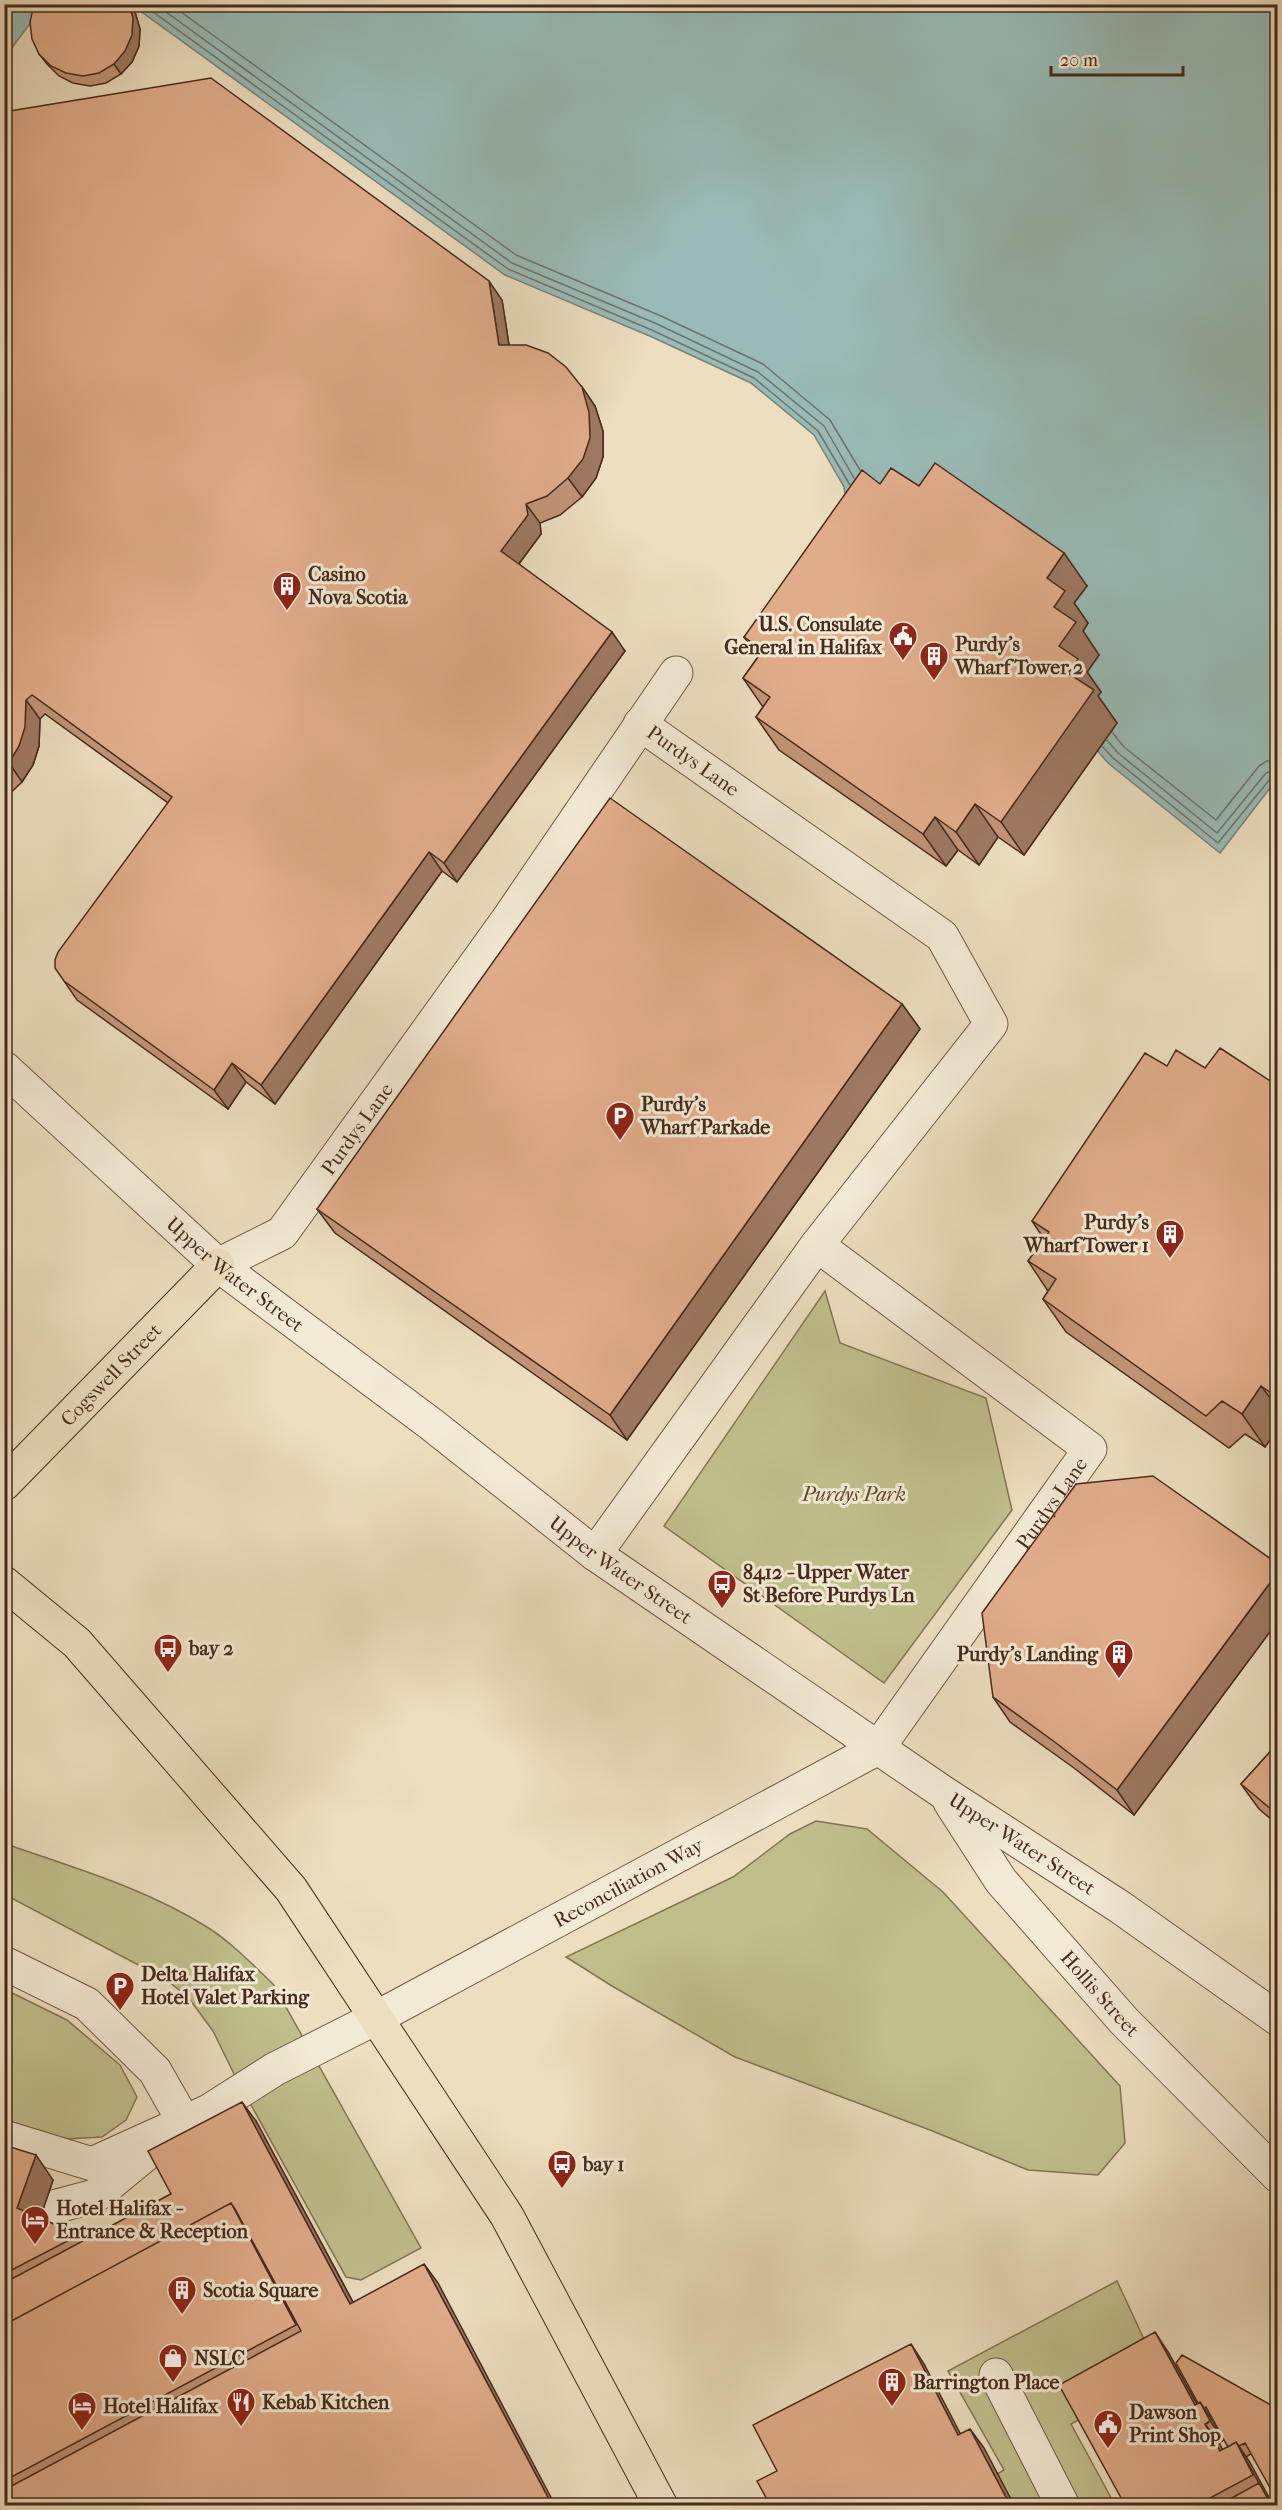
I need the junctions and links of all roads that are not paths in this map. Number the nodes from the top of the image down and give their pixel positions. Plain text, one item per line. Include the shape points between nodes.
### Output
1 (676, 673) dead end
2 (640, 724) junction
3 (4, 1068) edge
4 (817, 1245) junction
5 (218, 1265) junction
6 (4, 1484) edge
7 (595, 1554) junction
8 (4, 1583) edge
9 (878, 1748) junction
10 (944, 1793) junction
11 (4, 1963) edge
12 (376, 2018) junction
13 (1278, 2019) edge
14 (184, 2122) junction
15 (4, 2137) edge
16 (1278, 2176) edge
17 (42, 2210) dead end
18 (996, 2375) dead end
19 (661, 2505) edge
20 (1063, 2505) edge

1 - 2 street
2 - 4 street, Purdys Lane via 942,936 991,1024
2 - 5 street, Purdys Lane via 547,890 518,932 282,1233
3 - 5 street, Upper Water Street
4 - 7 street, Purdys Lane
4 - 9 street, Purdys Lane via 1090,1449
5 - 6 main road, Cogswell Street
5 - 7 street, Upper Water Street
7 - 9 street, Upper Water Street
8 - 12 main road via 76,1643 291,1889
9 - 10 street, Upper Water Street
9 - 12 street, Reconciliation Way
10 - 13 street, Upper Water Street via 1120,1907
10 - 16 street, Hollis Street via 1001,1881 1124,2021
11 - 14 street via 87,2004 155,2071
12 - 14 street, Reconciliation Way via 275,2069 209,2111
12 - 19 main road via 507,2216
14 - 15 street, Reconciliation Way via 92,2164
14 - 17 street via 95,2196
18 - 20 street

